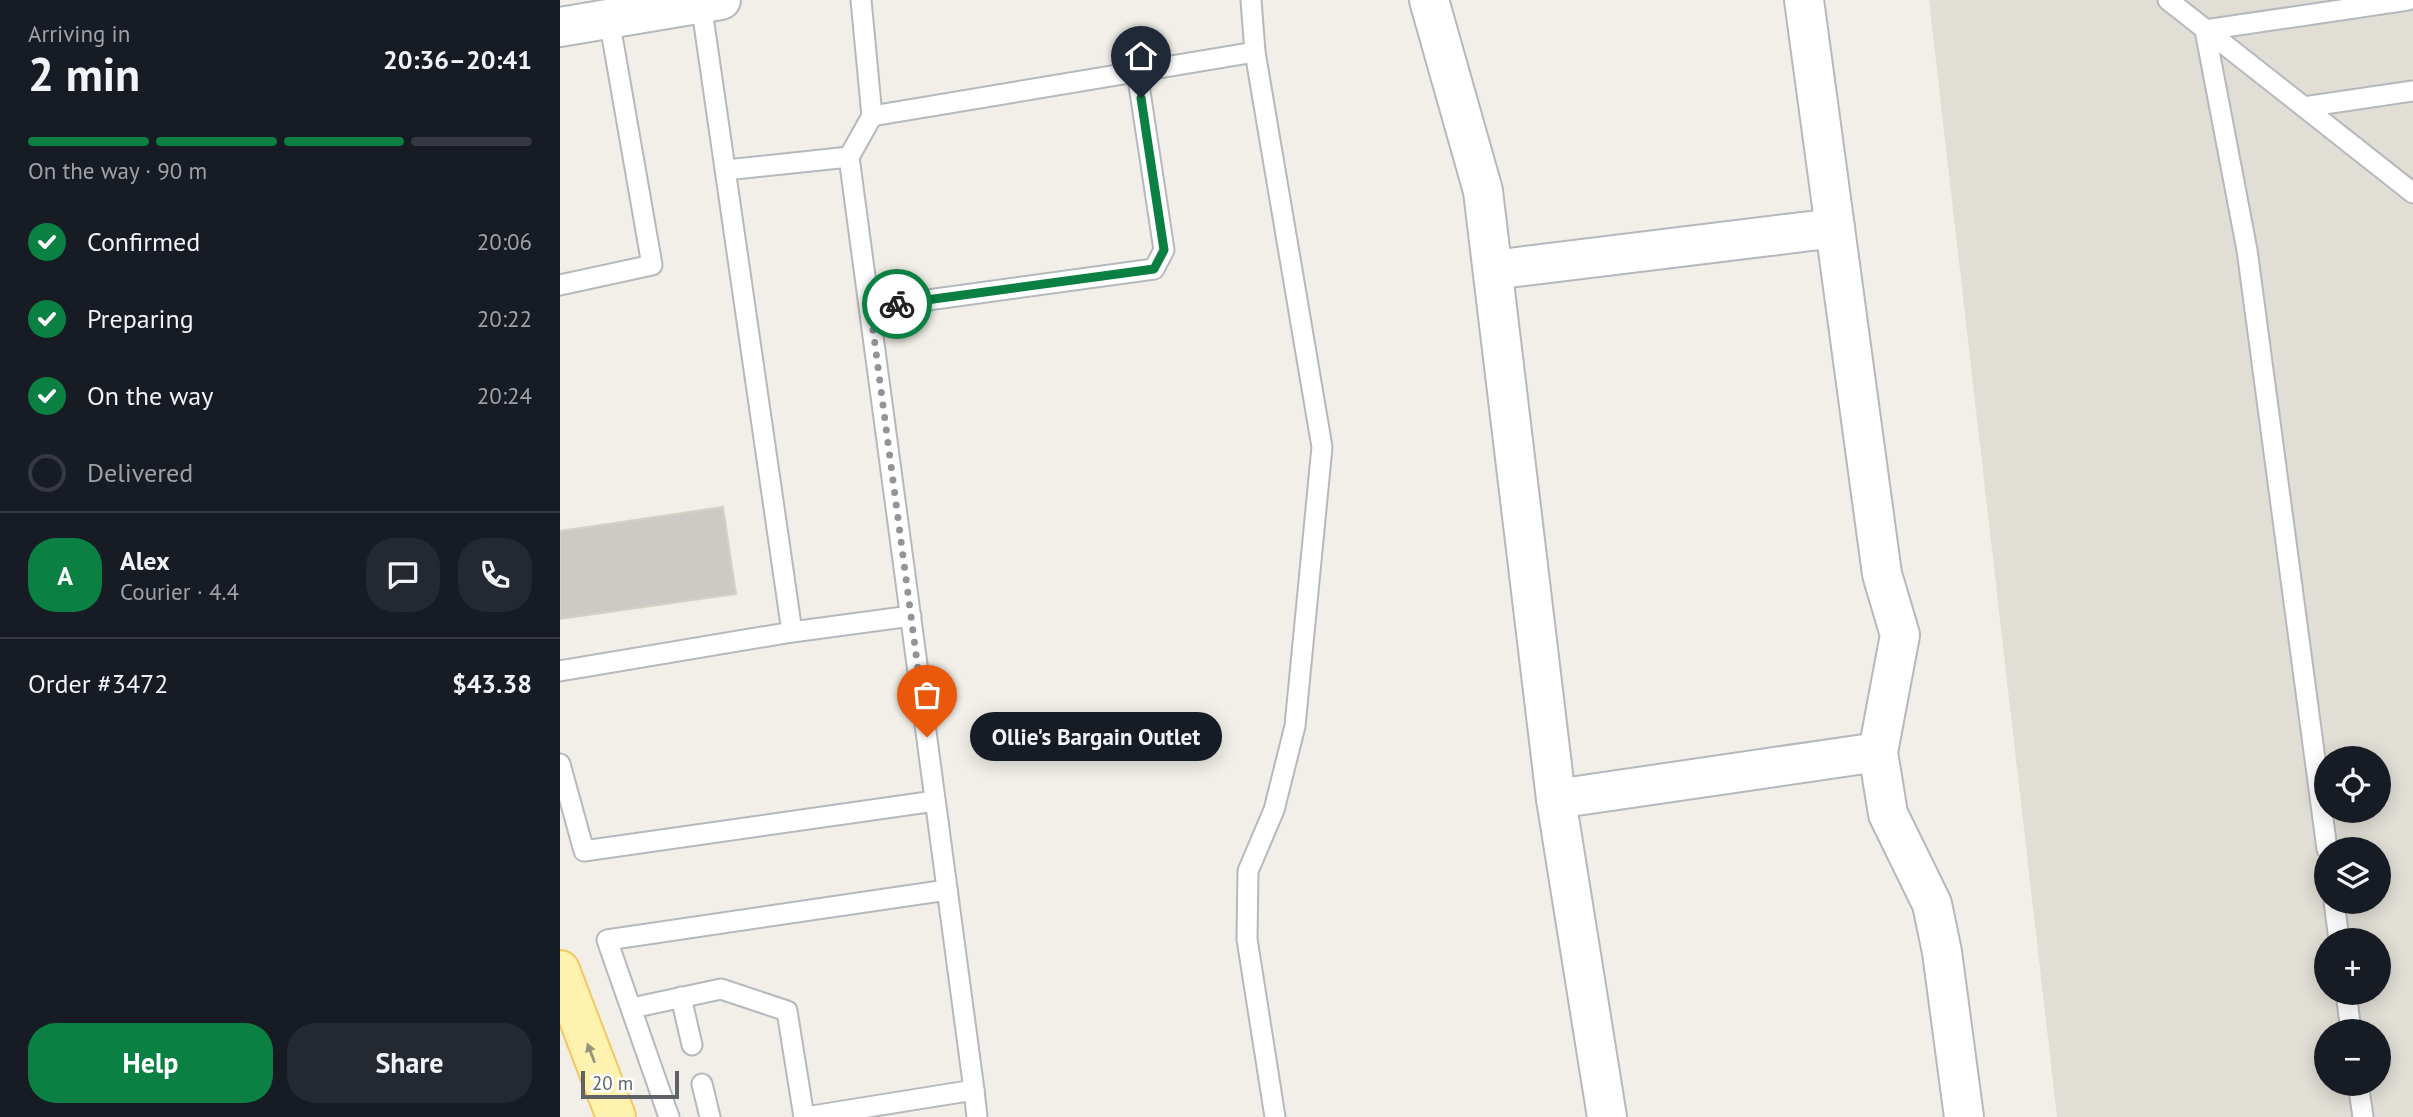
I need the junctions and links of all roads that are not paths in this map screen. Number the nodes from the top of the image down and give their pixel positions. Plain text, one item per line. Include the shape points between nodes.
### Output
1 (861, 0) edge
2 (1251, 0) edge
3 (1429, 0) edge
4 (1804, 0) edge
5 (2168, 0) edge
6 (2408, 0) edge
7 (711, 2) edge
8 (609, 19) junction
9 (560, 27) edge
10 (2205, 30) junction
11 (1255, 52) junction
12 (1137, 72) junction
13 (2413, 91) edge
14 (2304, 107) junction
15 (872, 116) junction
16 (849, 157) junction
17 (726, 170) junction
18 (2413, 193) edge
19 (1835, 228) junction
20 (1493, 270) junction
21 (560, 285) edge
22 (870, 307) junction
23 (911, 616) junction
24 (792, 632) junction
25 (560, 671) edge
26 (1878, 752) junction
27 (560, 764) edge
28 (1556, 799) junction
29 (935, 801) junction
30 (2325, 837) edge
31 (947, 890) junction
32 (560, 970) edge
33 (681, 996) junction
34 (632, 1008) junction
35 (692, 1045) dead end
36 (702, 1084) dead end
37 (974, 1090) junction
38 (2360, 1096) edge
39 (616, 1117) edge
40 (669, 1117) edge
41 (710, 1117) edge
42 (805, 1117) edge
43 (977, 1117) edge
44 (1275, 1117) edge
45 (1607, 1117) edge
46 (1964, 1117) edge
47 (2363, 1117) edge

1 - 15 lane
2 - 11 lane
3 - 20 street via 1483,191
4 - 19 street
5 - 10 lane
6 - 10 lane
7 - 8 street
7 - 17 lane
8 - 9 street
8 - 21 lane via 652,265
10 - 14 lane
10 - 30 lane via 2247,250
11 - 12 lane
11 - 44 lane via 1322,447 1295,726 1274,810 1248,871 1247,939
12 - 15 lane
12 - 22 lane via 1164,250 1154,269
13 - 14 lane
14 - 18 lane
15 - 16 lane
16 - 17 lane
16 - 22 lane
17 - 24 lane
19 - 20 street
19 - 26 street via 1882,574 1900,635
20 - 28 street
22 - 23 lane
23 - 24 lane
23 - 29 lane
24 - 25 lane
26 - 28 street
26 - 46 street via 1888,814 1932,904
27 - 29 lane via 584,851
28 - 45 street
29 - 31 lane
31 - 34 lane via 607,940
31 - 37 lane
39 -> 32 main road
33 - 34 lane
33 - 35 lane
33 - 42 lane via 721,989 787,1011
34 - 40 lane
36 - 41 lane
37 - 42 lane
37 - 43 lane
38 - 47 lane

